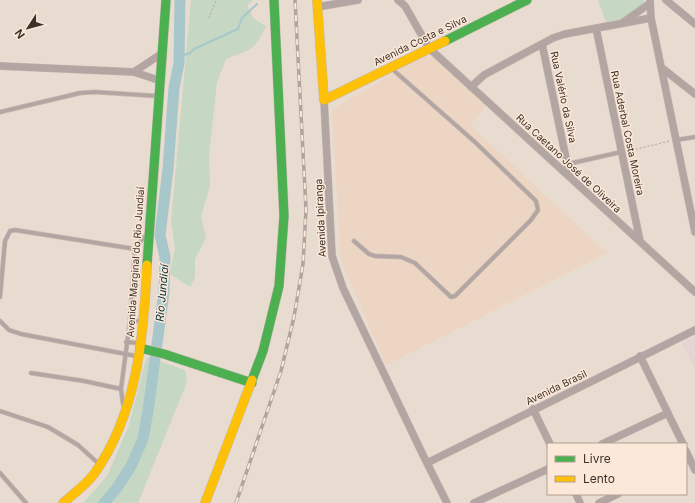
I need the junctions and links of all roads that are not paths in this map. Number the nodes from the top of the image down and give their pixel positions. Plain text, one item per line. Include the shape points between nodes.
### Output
1 (166, 0) edge
2 (274, 0) edge
3 (358, 0) edge
4 (398, 0) edge
5 (527, 0) edge
6 (666, 0) edge
7 (649, 2) edge
8 (317, 4) edge
9 (651, 18) junction
10 (620, 24) junction
11 (695, 24) edge
12 (596, 28) junction
13 (542, 44) junction
14 (429, 48) junction
15 (161, 54) junction
16 (0, 66) edge
17 (391, 67) junction
18 (662, 68) junction
19 (134, 72) junction
20 (158, 80) junction
21 (471, 87) junction
22 (695, 94) edge
23 (158, 97) junction
24 (324, 100) junction
25 (0, 112) edge
26 (695, 137) edge
27 (676, 140) junction
28 (622, 152) junction
29 (568, 164) junction
30 (570, 177) junction
31 (148, 232) junction
32 (695, 232) edge
33 (354, 241) dead end
34 (640, 241) junction
35 (135, 249) junction
36 (695, 292) edge
37 (0, 297) edge
38 (130, 320) junction
39 (0, 321) edge
40 (142, 321) junction
41 (695, 330) edge
42 (126, 342) junction
43 (141, 349) junction
44 (124, 354) junction
45 (640, 356) junction
46 (31, 373) dead end
47 (252, 383) junction
48 (121, 389) junction
49 (533, 409) junction
50 (0, 411) edge
51 (668, 413) junction
52 (124, 414) junction
53 (550, 443) edge
54 (604, 443) edge
55 (683, 443) edge
56 (690, 459) edge
57 (427, 463) junction
58 (100, 464) junction
59 (547, 469) edge
60 (695, 470) edge
61 (0, 473) edge
62 (616, 495) edge
63 (26, 503) edge
64 (63, 503) edge
65 (205, 503) edge
66 (448, 503) edge
67 (474, 503) edge
68 (599, 503) edge

1 - 15 main road, Avenida Marginal do Rio Jundiaí
2 - 47 main road via 284,216 279,286 263,352
3 - 8 street
4 - 14 street, Rua Caetano José de Oliveira via 405,6
5 - 14 main road, Avenida Costa e Silva
6 - 11 street
7 - 9 street
7 - 10 street
8 - 24 main road, Avenida Ipiranga
9 - 10 street
9 - 18 street
10 - 12 street
12 - 13 street via 565,34
12 - 28 street, Rua Aderbal Costa Moreira
13 - 21 street via 484,75
13 - 29 street, Rua Valério da Silva
14 - 17 main road, Avenida Costa e Silva
14 - 21 street, Rua Caetano José de Oliveira
15 - 19 street
15 - 20 main road, Avenida Marginal do Rio Jundiaí
16 - 19 street
17 - 24 main road, Avenida Costa e Silva
17 - 33 lane via 476,143 536,202 538,210 526,226 456,296 451,296 415,263 405,258 374,256
18 - 22 street
18 - 27 street
19 - 20 street
20 - 23 main road, Avenida Marginal do Rio Jundiaí
21 - 30 street, Rua Caetano José de Oliveira
23 - 25 lane via 80,93
23 - 31 main road, Avenida Marginal do Rio Jundiaí
24 - 57 street, Avenida Ipiranga via 332,256 343,288
26 - 27 lane
27 - 32 street
28 - 29 lane
28 - 34 street, Rua Aderbal Costa Moreira
29 - 30 street, Rua Valério da Silva
30 - 34 street, Rua Caetano José de Oliveira
31 - 35 lane
31 - 40 main road, Avenida Marginal do Rio Jundiaí
34 - 36 street, Rua Caetano José de Oliveira
35 - 37 lane via 10,231 5,241
35 - 38 lane
38 - 40 lane
38 - 42 lane
39 - 44 lane via 9,330 21,334
40 - 43 main road, Avenida Marginal do Rio Jundiaí
41 - 45 street, Avenida Brasil
42 - 43 lane
42 - 44 lane
43 - 44 lane
43 - 47 main road
43 - 52 main road, Avenida Marginal do Rio Jundiaí
44 - 48 lane
45 - 49 street, Avenida Brasil
45 - 51 street
46 - 48 lane via 84,380
47 - 65 main road
48 - 52 lane
49 - 53 street
49 - 57 street, Avenida Brasil
50 - 58 lane via 48,427 78,445
51 - 54 street
51 - 55 street
52 - 58 main road, Avenida Marginal do Rio Jundiaí
56 - 60 street
57 - 66 street, Avenida Ipiranga
58 - 64 main road, Avenida Marginal do Rio Jundiaí via 93,475
59 - 67 street
61 - 63 lane
62 - 68 street

